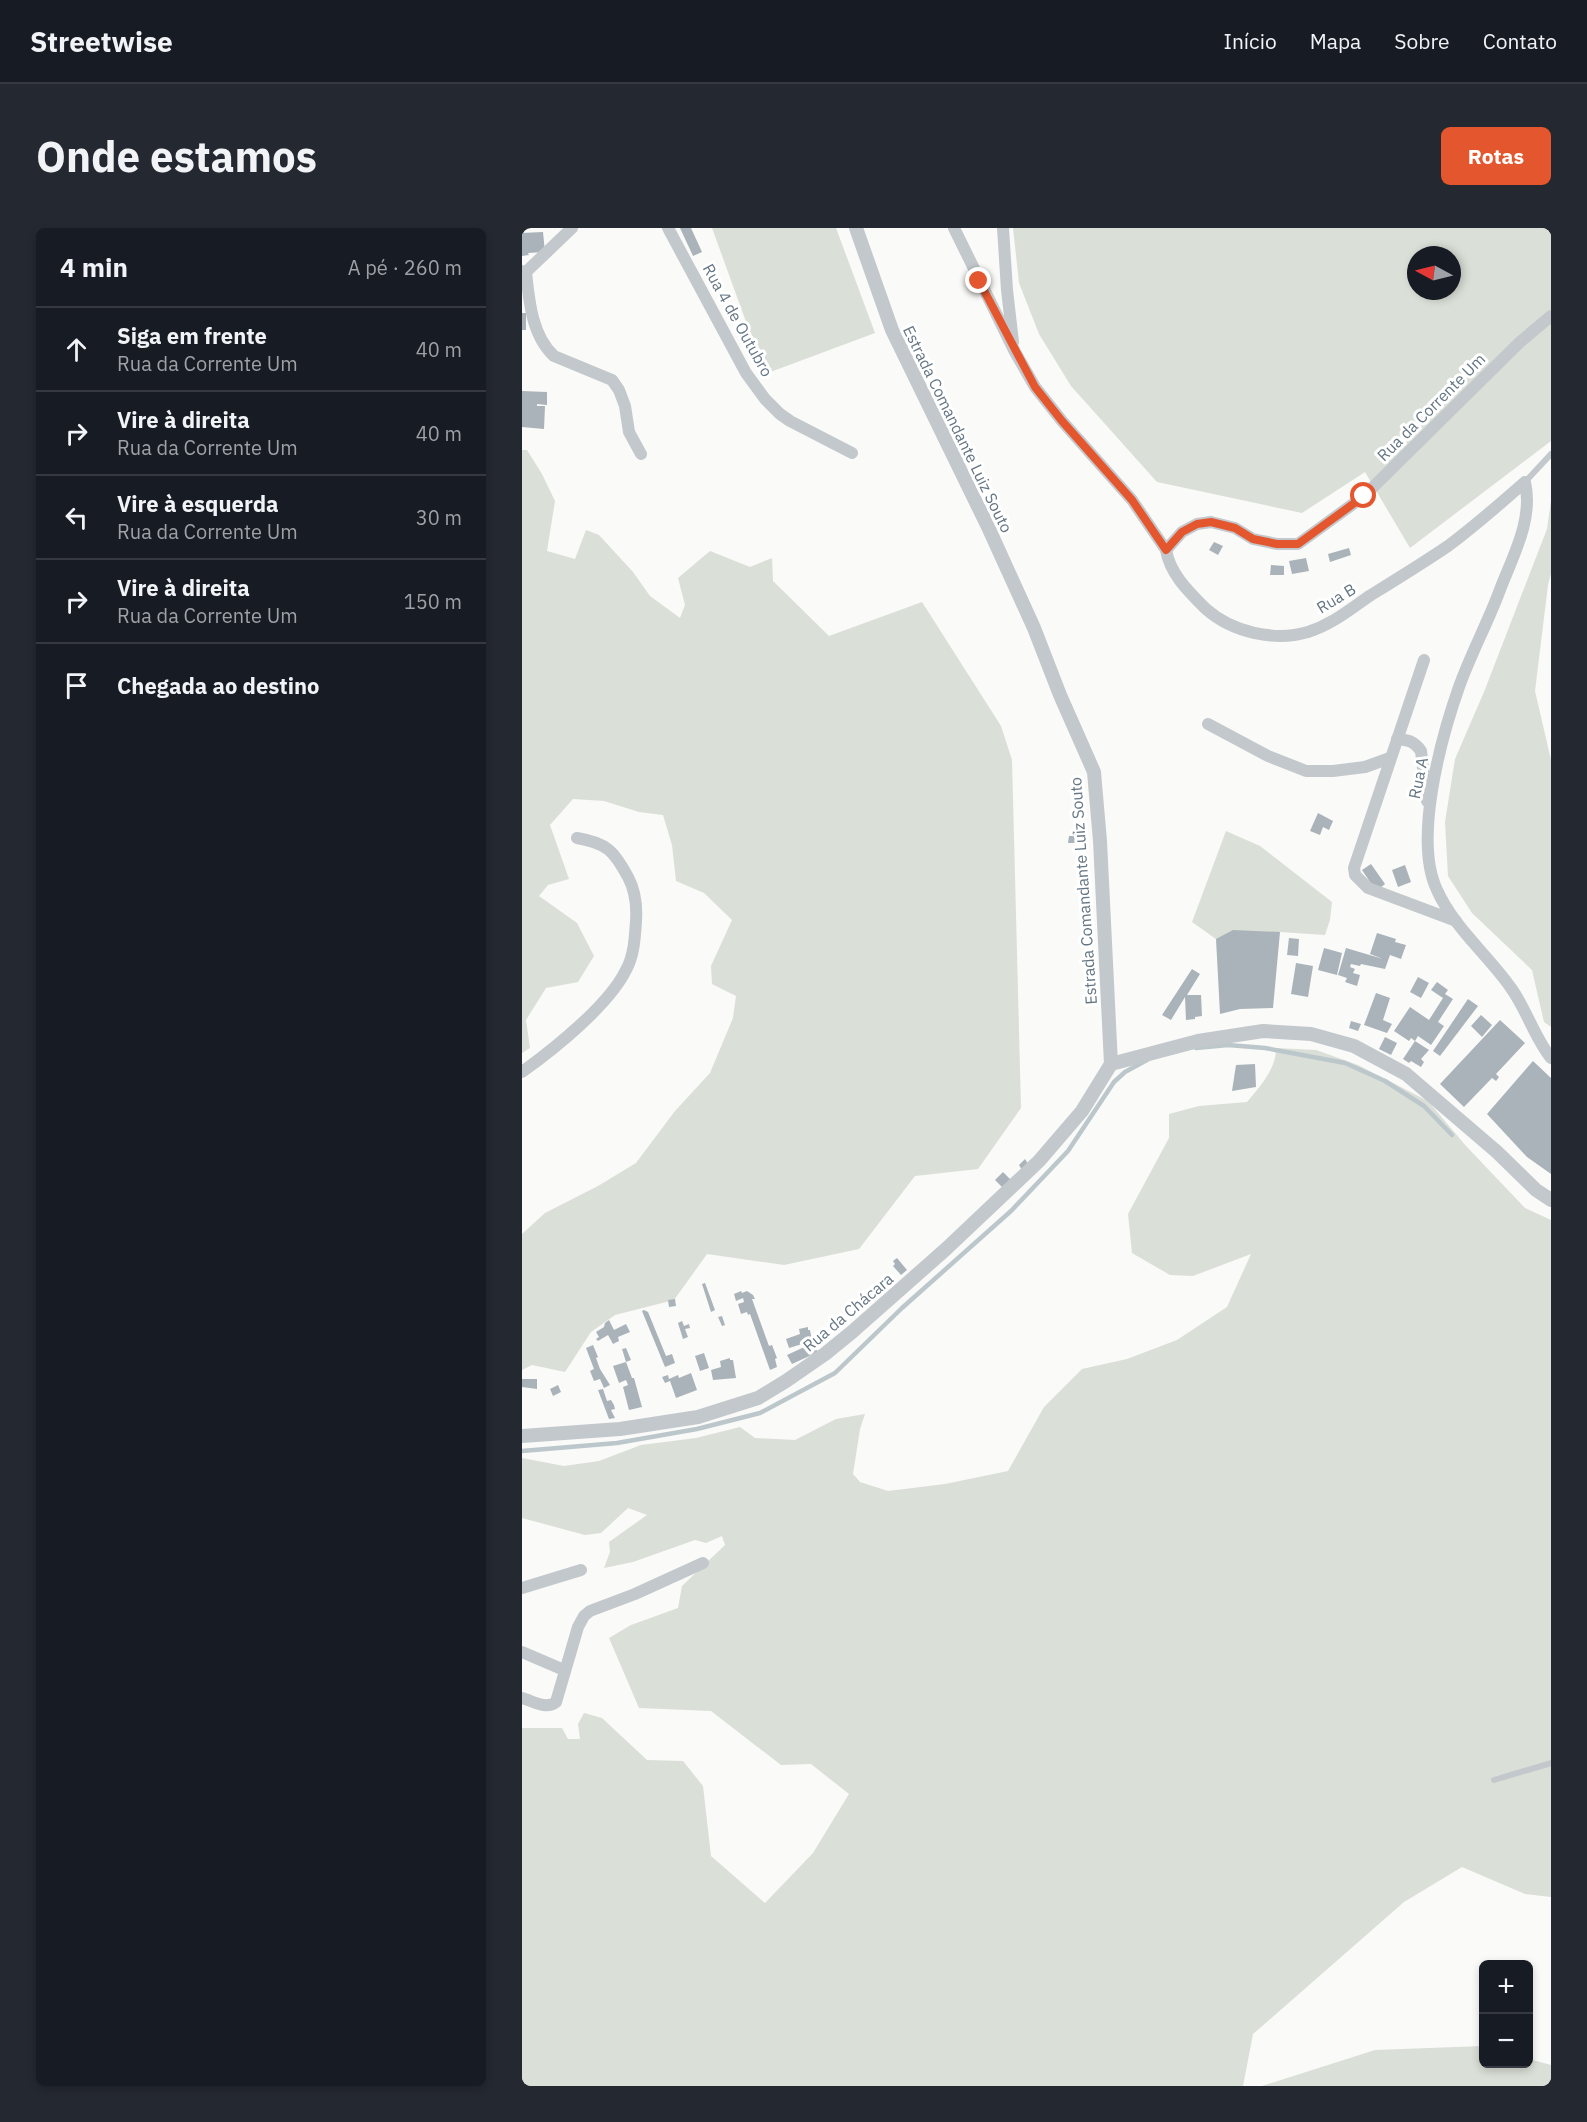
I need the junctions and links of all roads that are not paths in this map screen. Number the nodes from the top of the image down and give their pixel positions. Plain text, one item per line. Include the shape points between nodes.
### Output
1 (572, 228) edge
2 (668, 228) edge
3 (856, 228) edge
4 (954, 228) edge
5 (1003, 228) edge
6 (524, 272) edge
7 (1551, 316) edge
8 (1015, 352) junction
9 (852, 453) dead end
10 (640, 454) dead end
11 (1551, 454) edge
12 (1525, 482) junction
13 (1166, 550) junction
14 (1424, 660) dead end
15 (1208, 724) dead end
16 (1396, 739) junction
17 (1390, 758) junction
18 (1428, 813) junction
19 (577, 838) dead end
20 (1456, 921) junction
21 (1551, 1058) edge
22 (535, 1063) junction
23 (1111, 1064) junction
24 (522, 1066) edge
25 (522, 1072) edge
26 (1551, 1200) edge
27 (522, 1436) edge
28 (703, 1563) dead end
29 (581, 1570) dead end
30 (522, 1588) edge
31 (522, 1652) edge
32 (564, 1670) junction
33 (522, 1698) edge
34 (1551, 1763) edge
35 (1494, 1780) dead end

1 - 6 street
2 - 9 street, Rua 4 de Outubro via 746,373 765,399 790,421
3 - 23 street, Estrada Comandante Luiz Souto via 891,330 989,529 1094,772
4 - 8 street
5 - 8 street
6 - 10 street via 534,323 549,351 612,380 619,390 629,432
7 - 13 street, Rua da Corrente Um via 1364,496 1298,544 1253,539 1235,528 1211,522 1182,532
8 - 13 street via 1035,387 1132,500
11 - 12 lane
12 - 13 street, Rua B via 1424,562 1342,617 1308,632 1281,636 1254,633 1216,618 1178,578
12 - 18 street, Rua A via 1528,498 1522,532 1459,686
14 - 16 street
15 - 17 street via 1306,771 1365,767
16 - 17 street
16 - 18 street via 1411,741 1421,751
17 - 20 street via 1355,875 1376,892
18 - 20 street, Rua A via 1429,862 1436,890
19 - 22 street via 609,848 618,859 631,883 637,907 635,937 627,969 612,993
20 - 21 street, Rua A via 1520,1000
22 - 24 street
22 - 25 street
23 - 26 street via 1198,1041 1263,1031 1311,1034 1354,1046 1406,1074
23 - 27 street, Rua da Chácara via 1082,1111 1039,1161 852,1332 786,1381 758,1398 698,1417 620,1429
28 - 32 street via 590,1611 578,1627
29 - 30 street
31 - 32 street
32 - 33 street via 552,1706
34 - 35 lane

